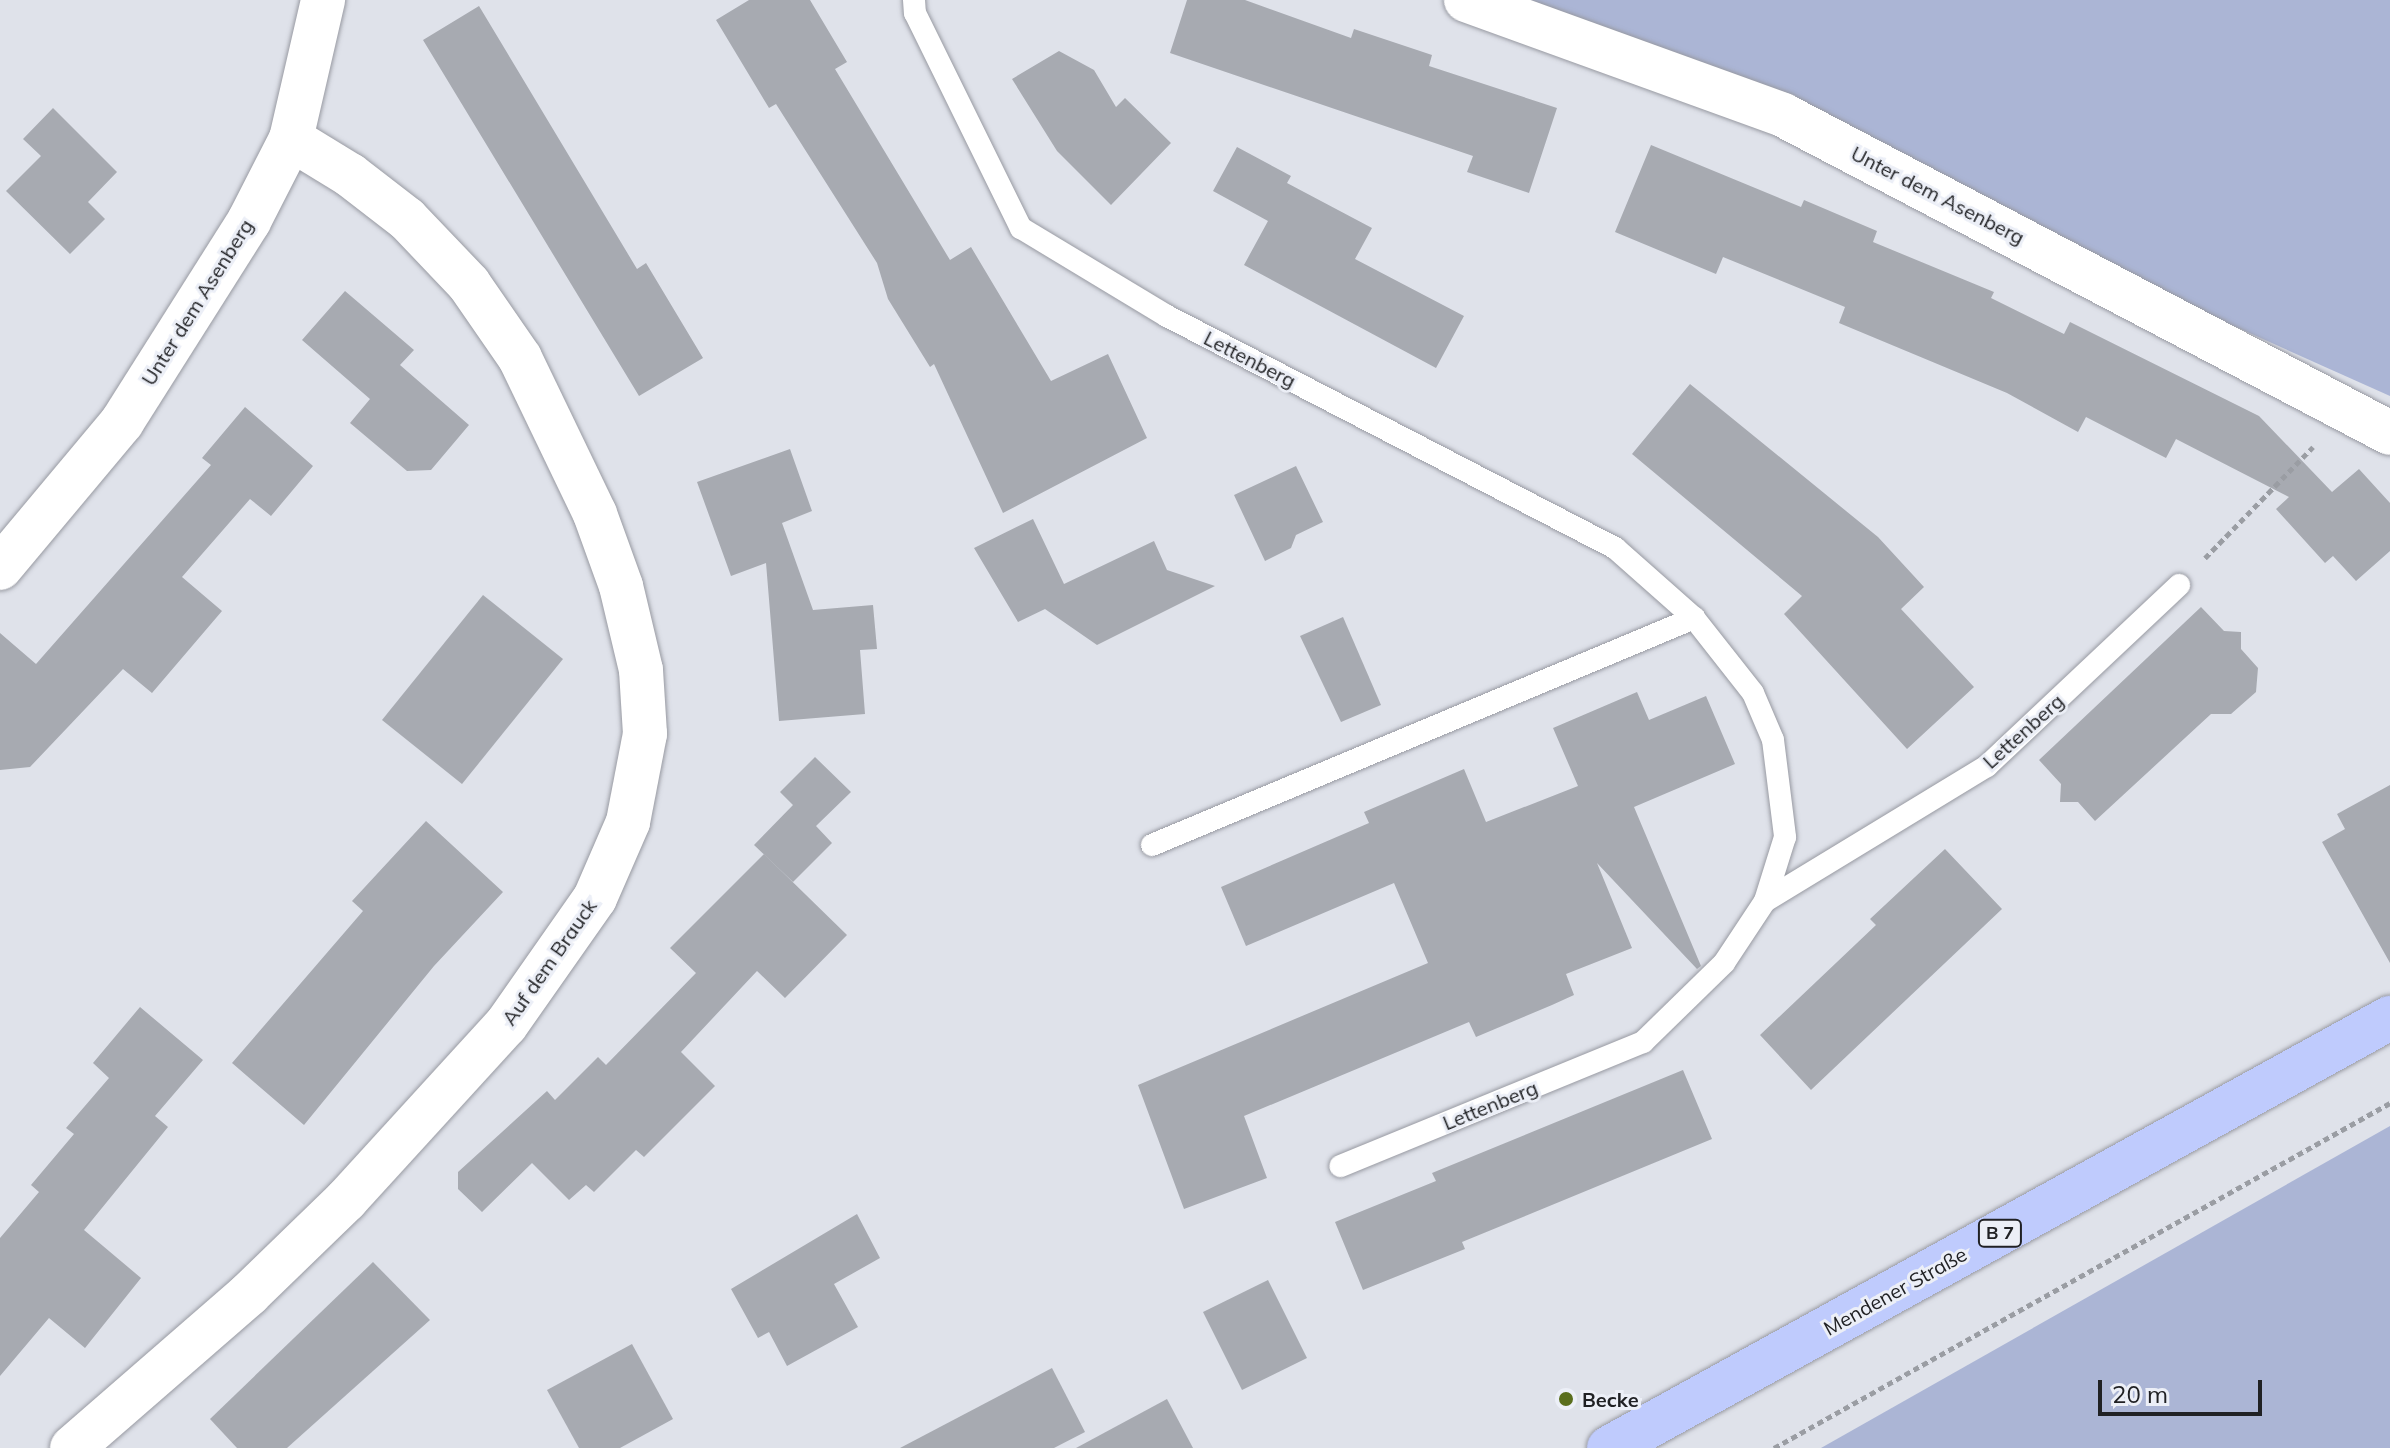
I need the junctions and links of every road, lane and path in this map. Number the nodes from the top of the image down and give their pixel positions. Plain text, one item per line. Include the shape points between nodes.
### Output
1 (323, 0) edge
2 (914, 0) edge
3 (1466, 0) edge
4 (291, 139) junction
5 (2349, 409) junction
6 (2390, 433) edge
7 (0, 568) edge
8 (2179, 585) joint
9 (1694, 618) junction
10 (1152, 845) dead end
11 (1765, 901) junction
12 (2390, 1018) edge
13 (2390, 1103) edge
14 (1340, 1166) dead end
15 (72, 1448) edge
16 (1609, 1448) edge
17 (1774, 1448) edge

1 - 4 street, Unter dem Asenberg
2 - 9 lane, Lettenberg via 915,13 1021,228 1167,316 1615,548
3 - 5 street, Unter dem Asenberg via 1783,115
4 - 7 street, Unter dem Asenberg via 249,221 122,422
4 - 15 street, Auf dem Brauck via 407,219 469,284 520,358 595,514 621,586 641,670 645,734 628,822 595,898 506,1025 346,1200 249,1294
5 - 6 street, Unter dem Asenberg
5 - 8 path
8 - 11 lane, Lettenberg via 1987,766
9 - 10 lane
9 - 11 lane, Lettenberg via 1753,693 1773,740 1785,837
11 - 14 lane, Lettenberg via 1724,963 1643,1042
12 - 16 main road, Mendener Straße / B 7
13 - 17 path

